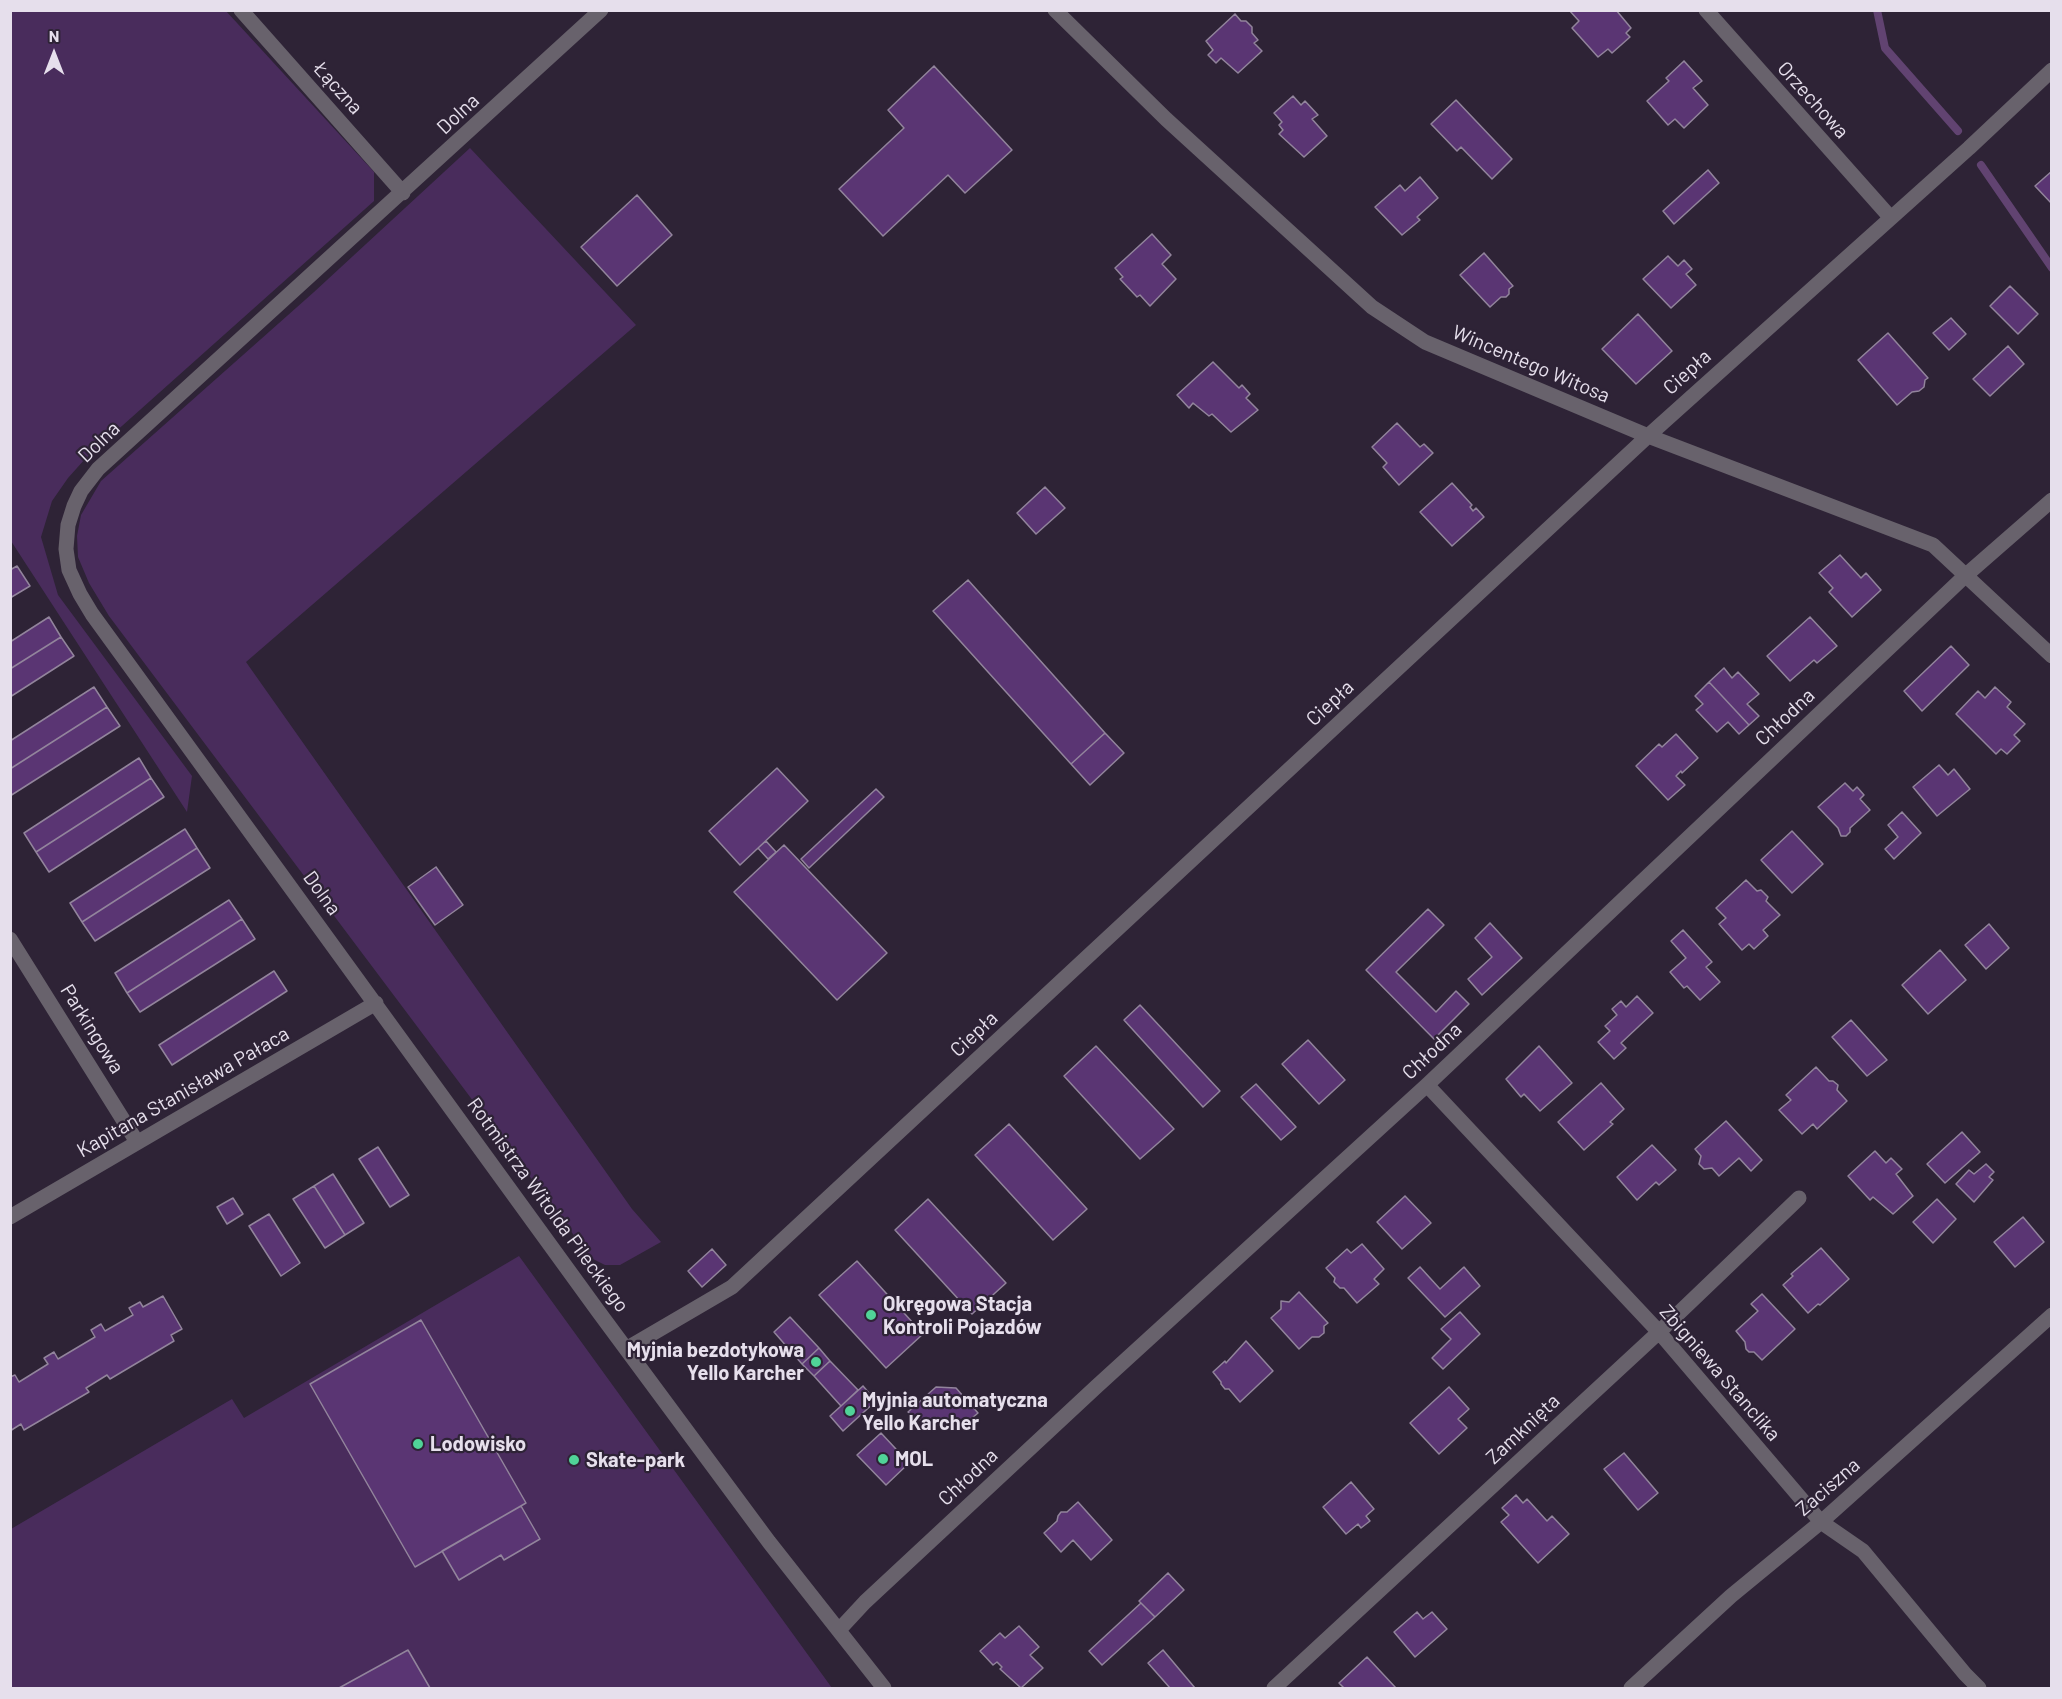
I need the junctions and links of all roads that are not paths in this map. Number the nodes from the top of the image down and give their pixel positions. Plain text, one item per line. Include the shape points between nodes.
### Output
1 (242, 10) edge
2 (601, 10) edge
3 (1055, 10) edge
4 (1706, 10) edge
5 (2052, 70) edge
6 (403, 193) junction
7 (1890, 217) junction
8 (1648, 436) junction
9 (2052, 500) edge
10 (1965, 576) junction
11 (2052, 656) edge
12 (10, 939) edge
13 (376, 1003) junction
14 (1426, 1086) junction
15 (137, 1142) junction
16 (1799, 1198) dead end
17 (10, 1217) edge
18 (2052, 1315) edge
19 (1659, 1332) junction
20 (626, 1349) junction
21 (1821, 1522) junction
22 (839, 1630) junction
23 (884, 1689) edge
24 (1274, 1689) edge
25 (1631, 1689) edge
26 (1979, 1689) edge

1 - 6 street, Łączna
2 - 6 street, Dolna
3 - 8 street, Wincentego Witosa via 1166,119 1372,308 1425,342
4 - 7 street, Orzechowa
5 - 7 street, Ciepła
6 - 13 street, Dolna via 98,469 74,506 66,549 69,570 92,614
7 - 8 street, Ciepła
8 - 10 street, Wincentego Witosa via 1933,545
8 - 20 street, Ciepła via 732,1287
9 - 10 street, Chłodna
10 - 11 street, Wincentego Witosa
10 - 14 street, Chłodna
12 - 15 street, Parkingowa
13 - 15 street, Kapitana Stanisława Pałaca
13 - 20 street, Rotmistrza Witolda Pileckiego
14 - 19 street, Zbigniewa Stanclika
14 - 22 street, Chłodna via 1045,1435
15 - 17 street, Kapitana Stanisława Pałaca
16 - 19 street, Zamknięta
18 - 21 street, Zaciszna
19 - 21 street, Zbigniewa Stanclika
19 - 24 street, Zamknięta
20 - 22 street, Rotmistrza Witolda Pileckiego
21 - 25 street, Zaciszna via 1731,1596
21 - 26 street, Zbigniewa Stanclika via 1863,1551
22 - 23 street, Rotmistrza Witolda Pileckiego

